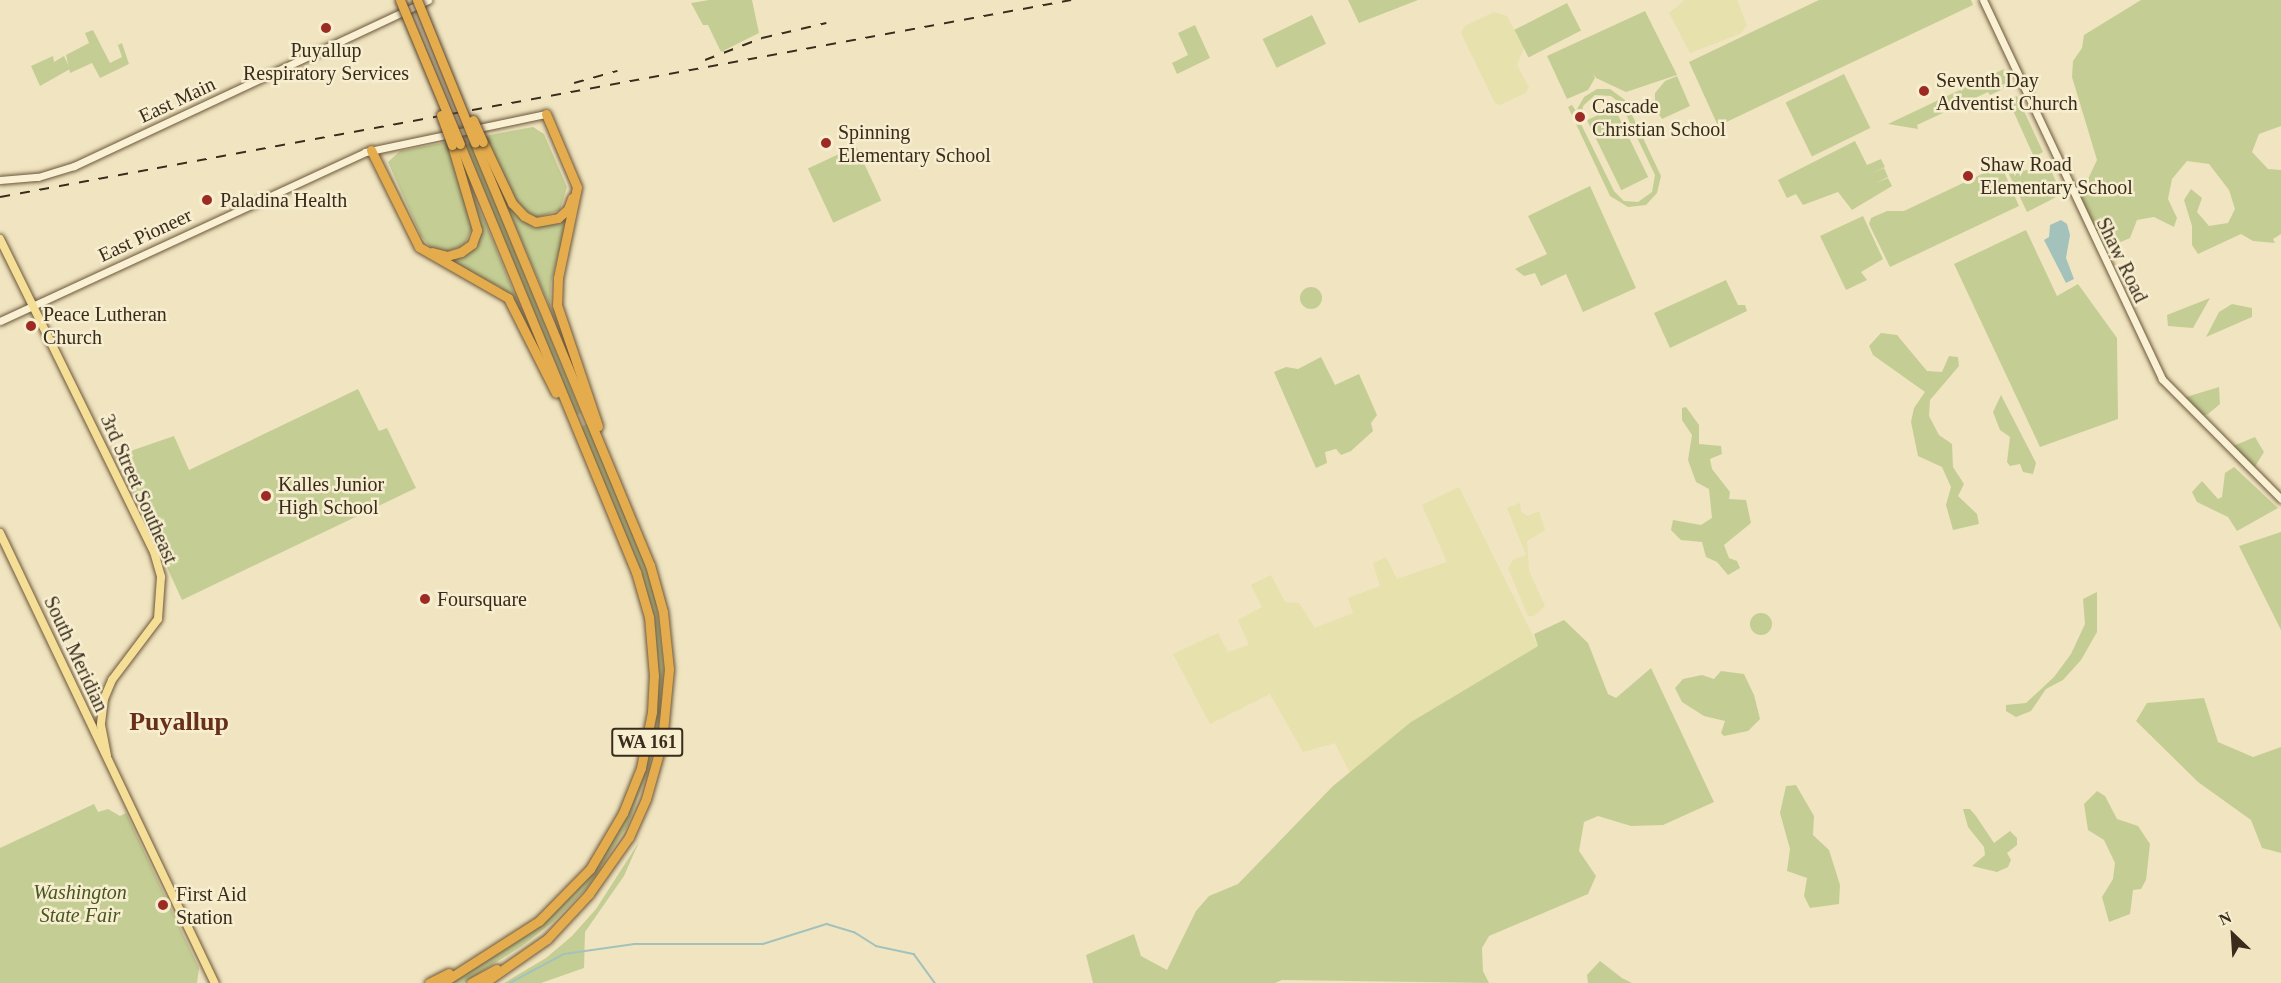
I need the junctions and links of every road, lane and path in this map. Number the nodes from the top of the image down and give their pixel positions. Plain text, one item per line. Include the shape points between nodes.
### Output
1 (399, 0) edge
2 (417, 0) edge
3 (428, 0) edge
4 (1983, 0) edge
5 (544, 115) junction
6 (479, 143) junction
7 (456, 145) junction
8 (373, 149) junction
9 (0, 180) edge
10 (0, 239) edge
11 (35, 304) junction
12 (0, 321) edge
13 (622, 496) junction
14 (2281, 499) edge
15 (608, 504) junction
16 (0, 533) edge
17 (107, 755) junction
18 (561, 923) junction
19 (513, 941) junction
20 (215, 983) edge
21 (429, 983) edge
22 (442, 983) edge
23 (471, 983) edge
24 (484, 983) edge

1 - 7 highway, bridge
2 - 6 highway, WA 161, bridge
3 - 9 main road, East Main via 74,166 38,177
4 - 14 main road, Shaw Road via 2162,379
5 - 6 highway via 573,192 568,209 558,218 536,222 518,211
5 - 8 main road, East Pioneer
5 - 13 highway via 578,187 556,287 559,313
6 - 13 highway, WA 161
7 - 8 highway via 477,230 467,249 447,256 431,252 418,240
7 - 15 highway, WA 161
8 - 11 main road, East Pioneer
8 - 15 highway via 418,248 496,289 512,303
10 - 11 main road, 3rd Street Southeast
11 - 12 main road, East Pioneer
11 - 17 main road, 3rd Street Southeast via 154,552 161,577 158,619 111,680 104,699 101,726
13 - 18 highway, WA 161 via 650,565 663,612 669,669 666,723 656,768 629,837 605,874
15 - 19 highway, WA 161 via 636,572 649,617 654,676 647,742 623,813 590,869 549,912
16 - 17 main road, South Meridian
17 - 20 main road, South Meridian
18 - 23 highway, WA 161 via 532,947
18 - 24 highway via 547,939
19 - 21 highway
19 - 22 highway, WA 161

